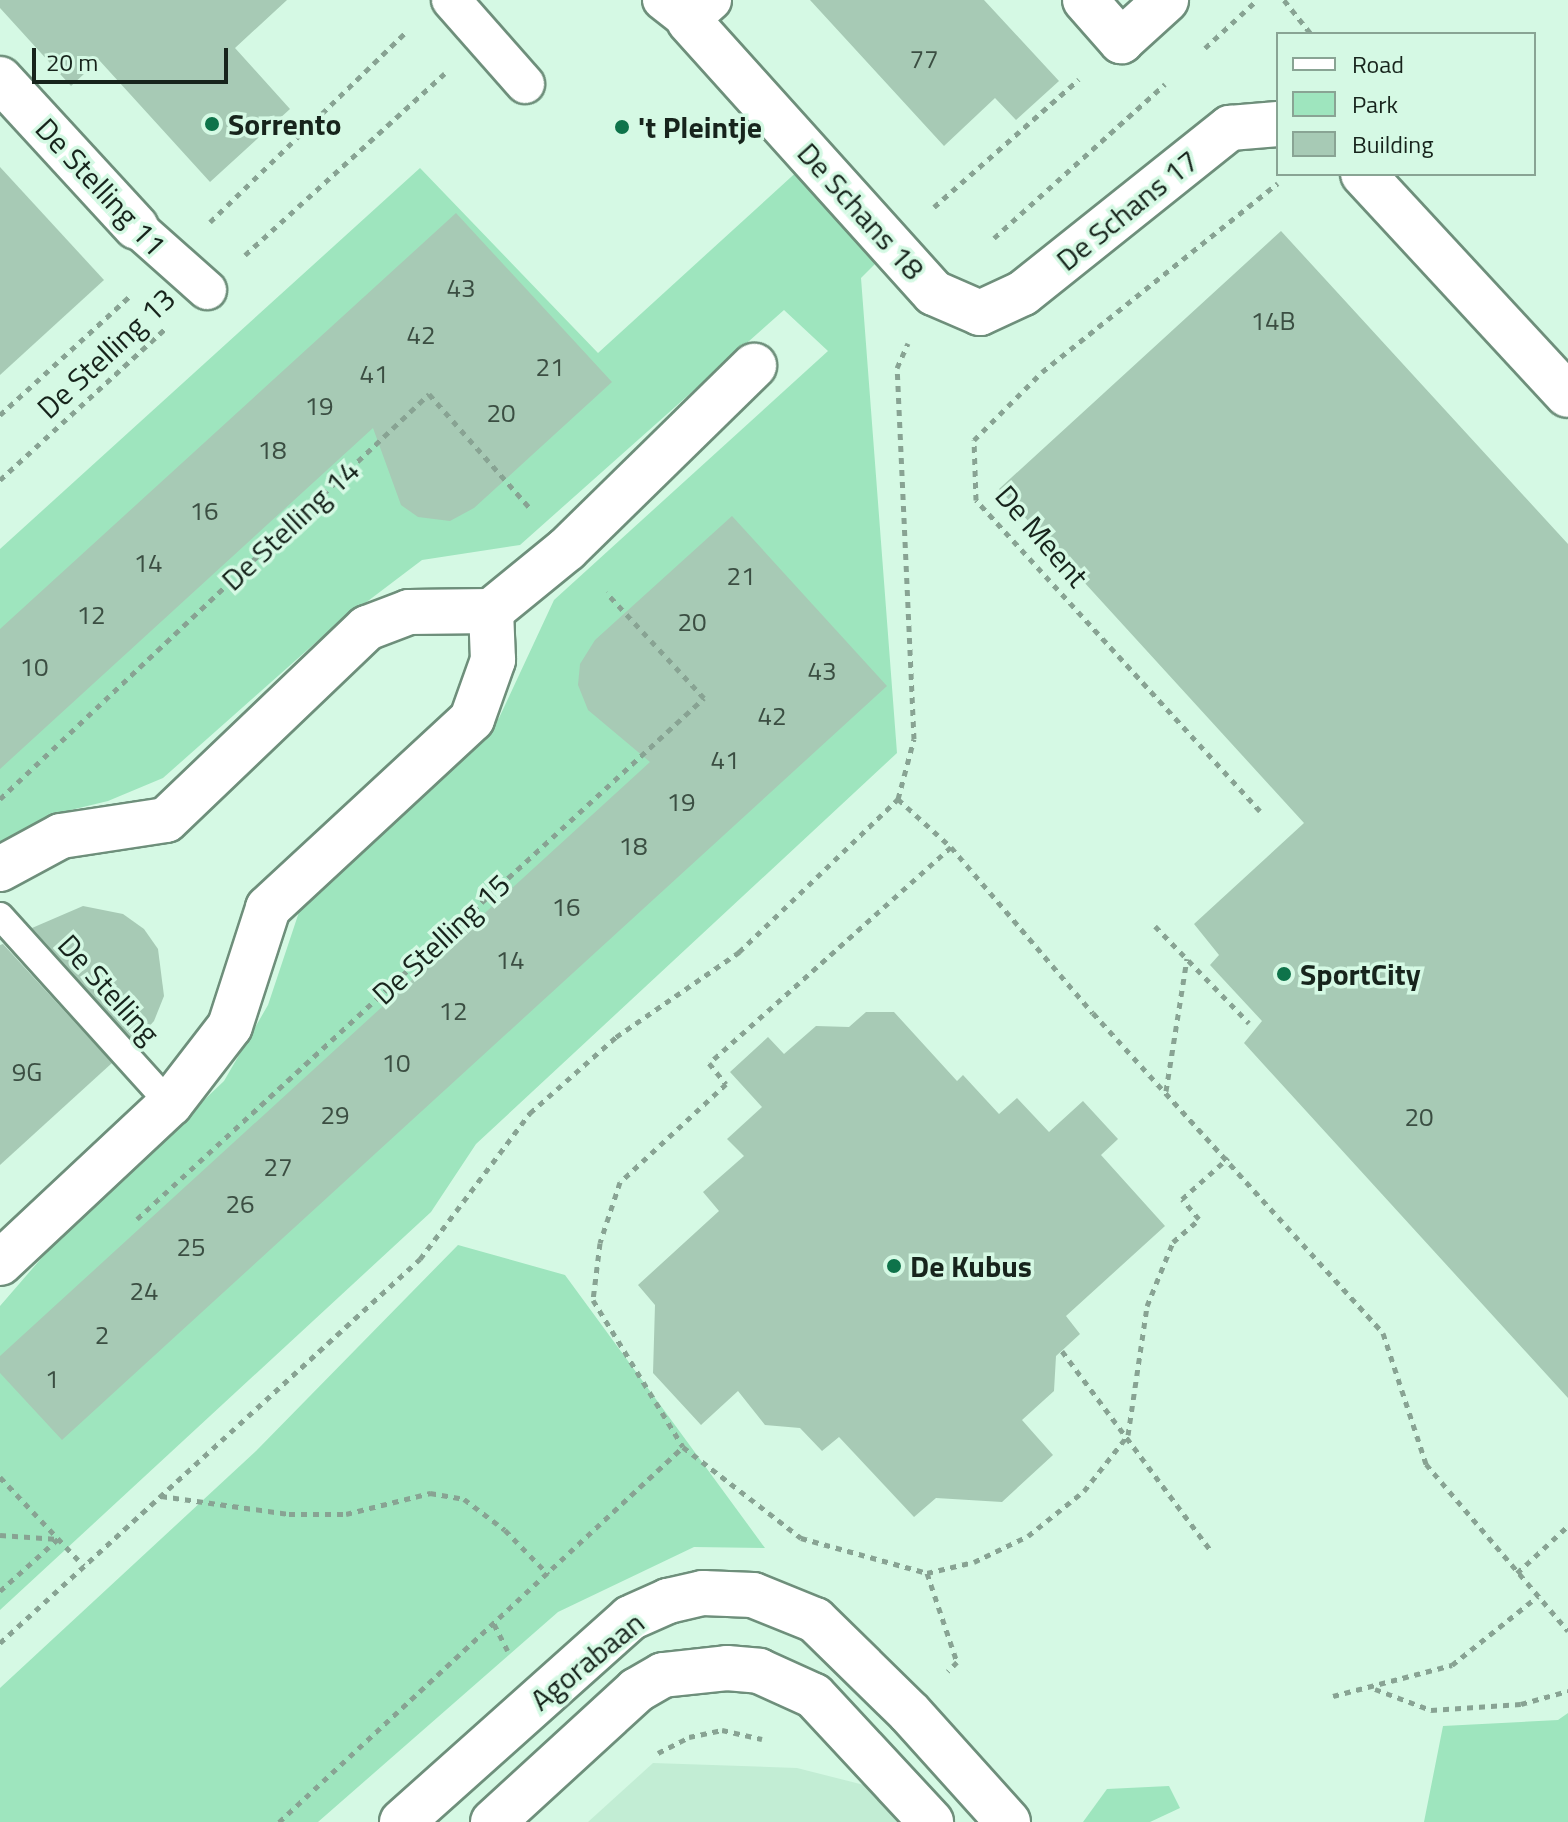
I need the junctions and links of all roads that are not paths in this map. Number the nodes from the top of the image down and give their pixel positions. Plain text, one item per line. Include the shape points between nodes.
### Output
1 (451, 0) edge
2 (1085, 0) edge
3 (1166, 0) edge
4 (688, 7) edge
5 (0, 79) edge
6 (525, 84) dead end
7 (1276, 124) edge
8 (1365, 176) edge
9 (136, 227) joint
10 (207, 290) road end
11 (980, 313) joint
12 (754, 366) dead end
13 (1568, 395) edge
14 (491, 611) junction
15 (0, 869) edge
16 (0, 916) edge
17 (170, 1104) junction
18 (4, 1251) edge
19 (402, 1822) edge
20 (493, 1822) edge
21 (931, 1822) edge
22 (1008, 1822) edge

1 - 6 street
2 - 3 street via 1121,41
4 - 11 street, De Schans 18 via 934,293
5 - 9 street, De Stelling 11
7 - 11 street, De Schans 17 via 1230,128 1023,293
8 - 13 street
9 - 10 street, De Stelling 11
12 - 14 street via 567,549
14 - 15 street via 409,612 367,628 166,820 61,836
14 - 17 street via 493,660 472,719 268,908 230,1026
16 - 17 lane, De Stelling
17 - 18 street
19 - 22 street, Agorabaan via 630,1618 703,1593 753,1595 815,1620 909,1712
20 - 21 street, Agorabaan via 637,1690 663,1675 727,1668 759,1671 793,1682 814,1696

